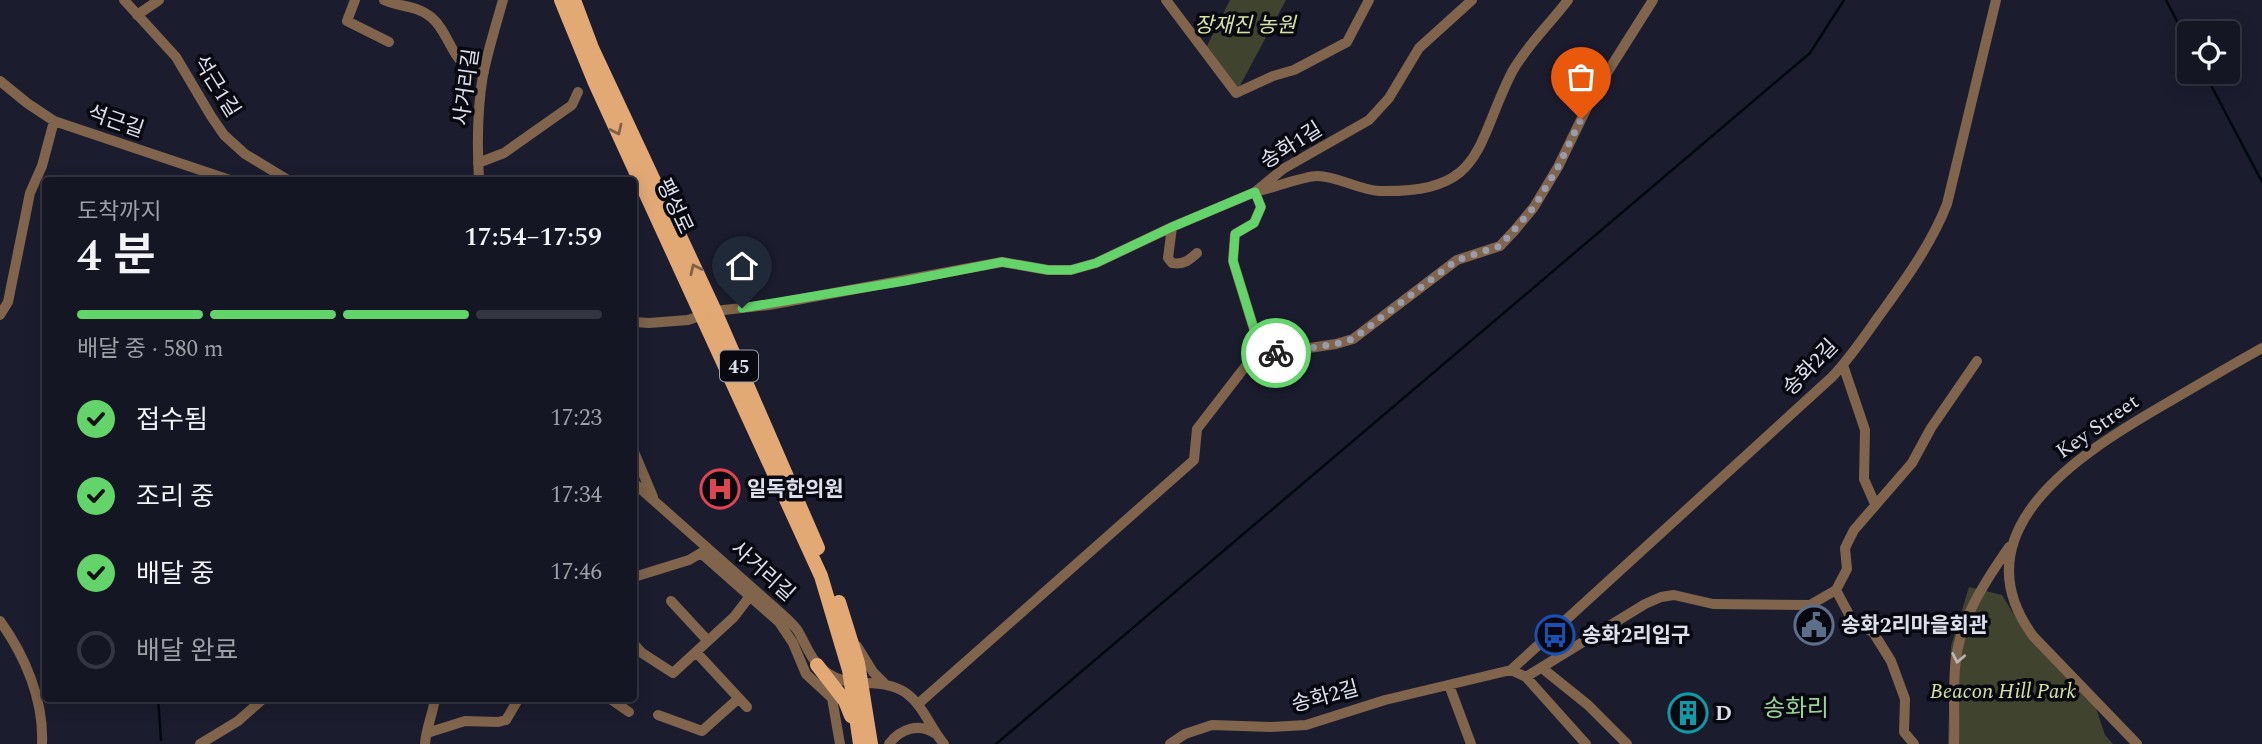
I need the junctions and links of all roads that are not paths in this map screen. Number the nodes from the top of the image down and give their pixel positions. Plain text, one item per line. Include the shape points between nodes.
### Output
1 (124, 0) edge
2 (159, 0) edge
3 (355, 0) edge
4 (384, 0) edge
5 (503, 0) edge
6 (561, 0) edge
7 (574, 0) edge
8 (1166, 0) edge
9 (1369, 0) edge
10 (1472, 0) edge
11 (1568, 0) edge
12 (1653, 0) edge
13 (1996, 0) edge
14 (137, 15) junction
15 (389, 42) dead end
16 (484, 72) junction
17 (0, 81) edge
18 (578, 92) dead end
19 (54, 121) junction
20 (478, 163) junction
21 (221, 177) edge
22 (283, 177) edge
23 (479, 177) edge
24 (1255, 192) junction
25 (1172, 227) junction
26 (1197, 253) dead end
27 (709, 313) junction
28 (0, 315) edge
29 (637, 322) edge
30 (2262, 348) edge
31 (1262, 355) junction
32 (1977, 361) dead end
33 (1843, 365) junction
34 (637, 459) edge
35 (637, 486) edge
36 (655, 501) junction
37 (1875, 504) junction
38 (2013, 541) junction
39 (705, 551) junction
40 (637, 576) edge
41 (1836, 590) junction
42 (750, 596) junction
43 (671, 601) dead end
44 (0, 621) edge
45 (852, 638) junction
46 (708, 641) junction
47 (637, 647) edge
48 (696, 652) junction
49 (817, 665) junction
50 (1542, 668) junction
51 (1511, 670) junction
52 (1527, 677) junction
53 (857, 683) junction
54 (884, 683) junction
55 (1450, 685) junction
56 (739, 698) junction
57 (259, 702) edge
58 (435, 702) edge
59 (517, 702) edge
60 (615, 702) edge
61 (918, 704) junction
62 (747, 707) dead end
63 (629, 712) dead end
64 (658, 715) dead end
65 (936, 734) junction
66 (859, 737) edge
67 (426, 739) edge
68 (42, 744) edge
69 (200, 744) edge
70 (840, 744) edge
71 (871, 744) edge
72 (889, 744) edge
73 (944, 744) edge
74 (1170, 744) edge
75 (1471, 744) edge
76 (1586, 744) edge
77 (1628, 744) edge
78 (1914, 744) edge
79 (1954, 744) edge
80 (2137, 744) edge

1 - 14 street, 석근1길
2 - 14 street
3 - 15 street via 347,20
4 - 16 street via 405,4 433,19 456,57 466,67
5 - 16 street, 사거리길
6 -> 27 main road, 팽성로 / 45 via 593,78
27 -> 7 main road, 팽성로 / 45
8 - 9 street via 1236,93 1347,42
10 - 24 street, 송화1길 via 1419,48 1380,110 1283,169
11 - 24 street via 1513,70 1478,153 1454,179 1380,191 1320,176
12 - 31 street via 1593,95 1534,207 1500,246 1457,260 1353,339
13 - 33 street, 송화2길 via 1938,229
14 - 22 street, 석근1길 via 176,57 224,135
16 - 20 street, 사거리길
17 - 19 street, 석근길
18 - 20 street via 572,105 516,145
19 - 21 street, 석근길
19 - 28 street via 30,193 8,302
20 - 23 street, 사거리길
24 - 25 street, 송화1길
24 - 31 street via 1261,207 1254,223 1235,234 1233,261
25 - 26 street via 1168,258 1172,263 1188,261
25 - 27 street, 송화1길 via 1071,270 1002,262
27 - 29 street, 송화1길
27 - 45 main road, 팽성로 / 45 via 814,537
27 - 53 main road, 팽성로 / 45 via 821,576
30 - 38 street, Key Street via 2093,448 2037,500
31 - 61 street via 1248,363 1197,429 1194,460
32 - 37 street via 1912,463
33 - 37 street via 1866,430 1864,480
33 - 51 street, 송화2길
34 - 36 street
35 - 36 street, 사거리길
36 - 39 street, 사거리길
37 - 41 street via 1844,548 1847,569
38 -> 79 street via 1967,618 1955,666
38 - 80 street, Key Street via 2009,584 2022,621
39 - 40 street
39 - 42 street
39 - 49 street, 사거리길 via 796,628
41 - 50 street via 1810,605 1713,604 1674,595 1661,597
41 - 78 street via 1853,622 1873,632 1891,661 1905,699 1904,732
42 - 46 street
42 - 70 street via 779,622 806,674 832,698
43 - 46 street
44 - 68 street via 17,644 33,682 43,726
45 - 53 main road, 팽성로 / 45
45 - 54 street
46 - 48 street
47 - 48 street via 673,673
48 - 56 street
49 - 53 street via 829,675
49 - 66 main road via 845,701
50 - 52 street
50 - 77 street
51 - 52 street
51 - 55 street, 송화2길
52 - 76 street
53 - 54 street
53 - 66 main road, 팽성로 / 45
53 - 71 main road, 팽성로 / 45
54 - 61 street
55 - 74 street, 송화2길 via 1306,725 1212,725
55 - 75 street
56 - 62 street
56 - 64 street via 702,731
57 - 69 street
58 - 67 street
59 - 67 street via 506,720 465,721
60 - 63 street
61 - 65 street
65 - 72 street via 912,728
65 - 73 street

